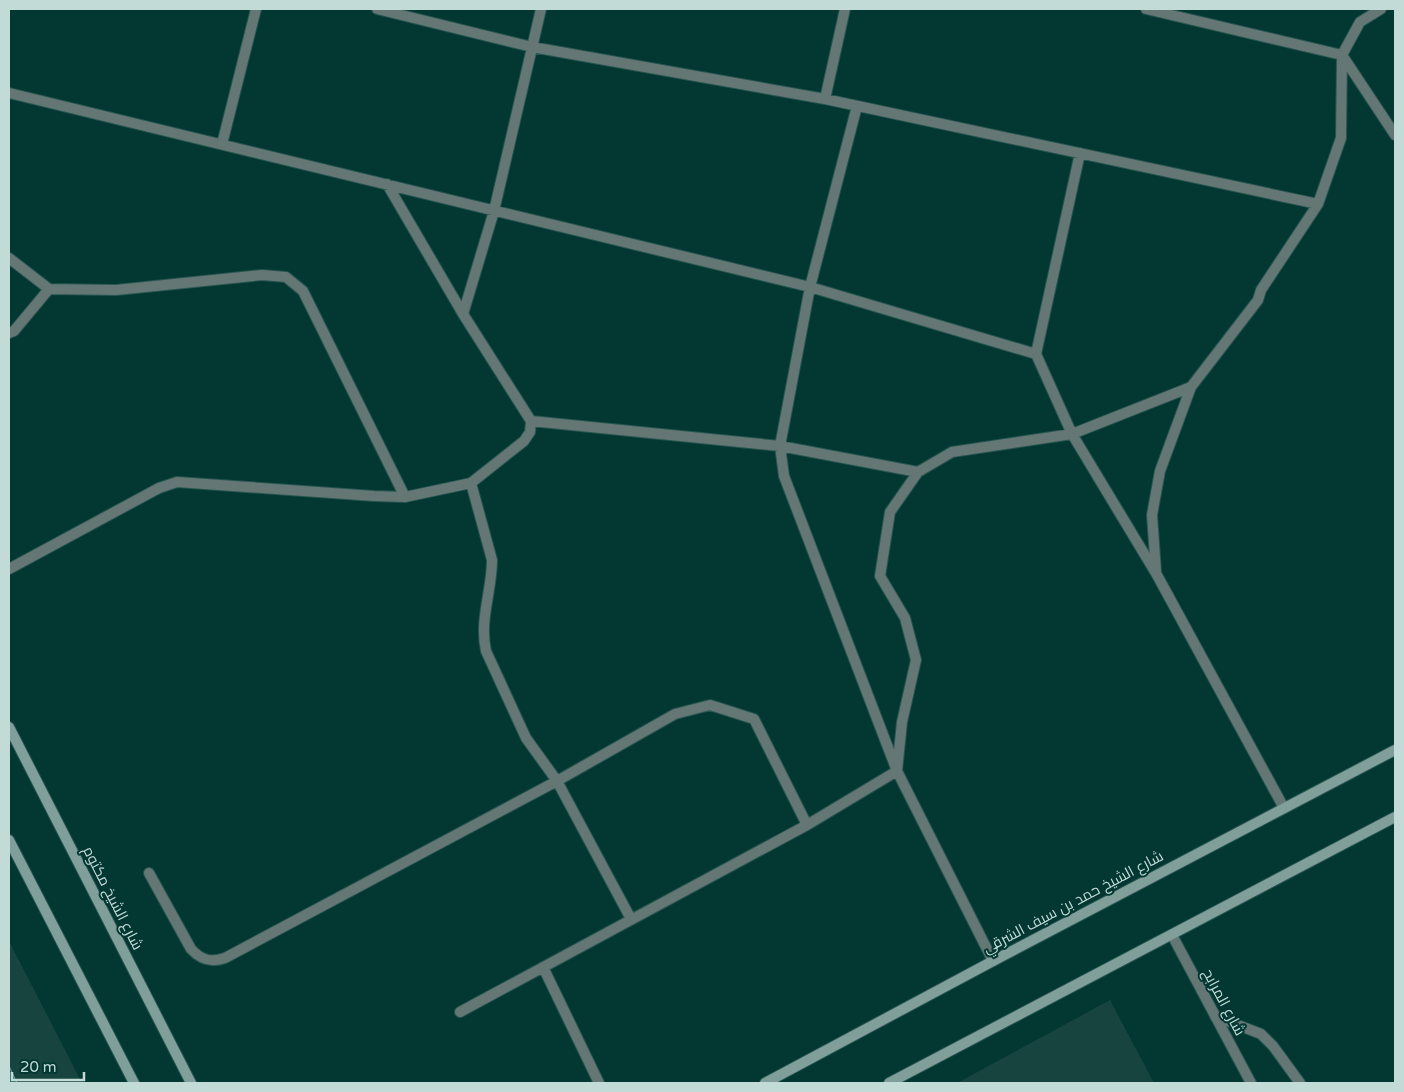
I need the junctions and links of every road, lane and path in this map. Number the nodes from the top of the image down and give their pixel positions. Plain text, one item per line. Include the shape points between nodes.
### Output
1 (256, 9) edge
2 (377, 9) edge
3 (541, 9) edge
4 (845, 9) edge
5 (1146, 9) edge
6 (1364, 9) edge
7 (1381, 9) edge
8 (1360, 22) junction
9 (532, 47) junction
10 (1342, 55) junction
11 (9, 93) edge
12 (825, 99) junction
13 (857, 106) junction
14 (1395, 135) edge
15 (222, 144) junction
16 (1080, 153) junction
17 (387, 184) junction
18 (1318, 204) junction
19 (494, 211) junction
20 (9, 258) edge
21 (810, 287) junction
22 (49, 289) junction
23 (463, 314) junction
24 (9, 333) edge
25 (1036, 354) junction
26 (1191, 387) junction
27 (531, 421) junction
28 (1072, 434) junction
29 (780, 446) junction
30 (918, 472) junction
31 (471, 483) junction
32 (405, 496) junction
33 (9, 569) edge
34 (1156, 575) junction
35 (9, 727) edge
36 (1395, 750) edge
37 (897, 771) junction
38 (557, 781) junction
39 (1284, 808) junction
40 (1395, 817) edge
41 (807, 825) junction
42 (9, 840) edge
43 (149, 873) dead end
44 (631, 919) junction
45 (1172, 935) junction
46 (993, 961) junction
47 (543, 967) junction
48 (460, 1012) dead end
49 (1215, 1016) junction
50 (134, 1083) edge
51 (191, 1083) edge
52 (599, 1083) edge
53 (765, 1083) edge
54 (889, 1083) edge
55 (1251, 1083) edge
56 (1300, 1083) edge

1 - 15 street
2 - 9 street
3 - 9 street
4 - 12 street
5 - 10 street
6 - 8 street
7 - 8 street
8 - 10 street
9 - 12 street
9 - 19 street
10 - 14 street
10 - 18 street via 1341,138
11 - 15 street
12 - 13 street
13 - 16 street
13 - 21 street
15 - 17 street
16 - 18 street
16 - 25 street
17 - 19 street
17 - 23 street
18 - 26 street via 1261,290 1258,300
19 - 21 street
19 - 23 street
20 - 22 street
21 - 25 street
21 - 29 street
22 - 24 street
22 - 32 street via 116,290 262,275 286,277 303,291
23 - 27 street
25 - 28 street
26 - 28 street
26 - 34 street via 1160,471 1152,515
27 - 29 street
27 - 31 street via 530,432 524,441
28 - 30 street via 952,452
28 - 34 street
29 - 30 street
29 - 37 street via 784,476
30 - 37 street via 890,512 880,576 905,618 916,660 902,722
31 - 32 street
31 - 38 street via 492,560 483,628 486,651 526,738
32 - 33 street via 177,482 159,488
34 - 39 street
35 - 51 main road, شارع الشيخ مكتوم
36 - 39 main road, شارع الشيخ حمد بن سيف الشرقي
37 - 41 street
37 - 46 street
38 - 41 street via 674,714 710,705 754,719
38 - 43 street via 216,962 197,956
38 - 44 street
39 - 46 main road, شارع الشيخ حمد بن سيف الشرقي
40 - 45 main road
41 - 44 street
42 - 50 main road
44 - 47 street
45 - 49 street, شارع المرابح
45 - 54 main road
46 - 53 main road, شارع الشيخ حمد بن سيف الشرقي
47 - 48 street
47 - 52 street
49 - 55 street, شارع المرابح
49 - 56 street via 1260,1034

